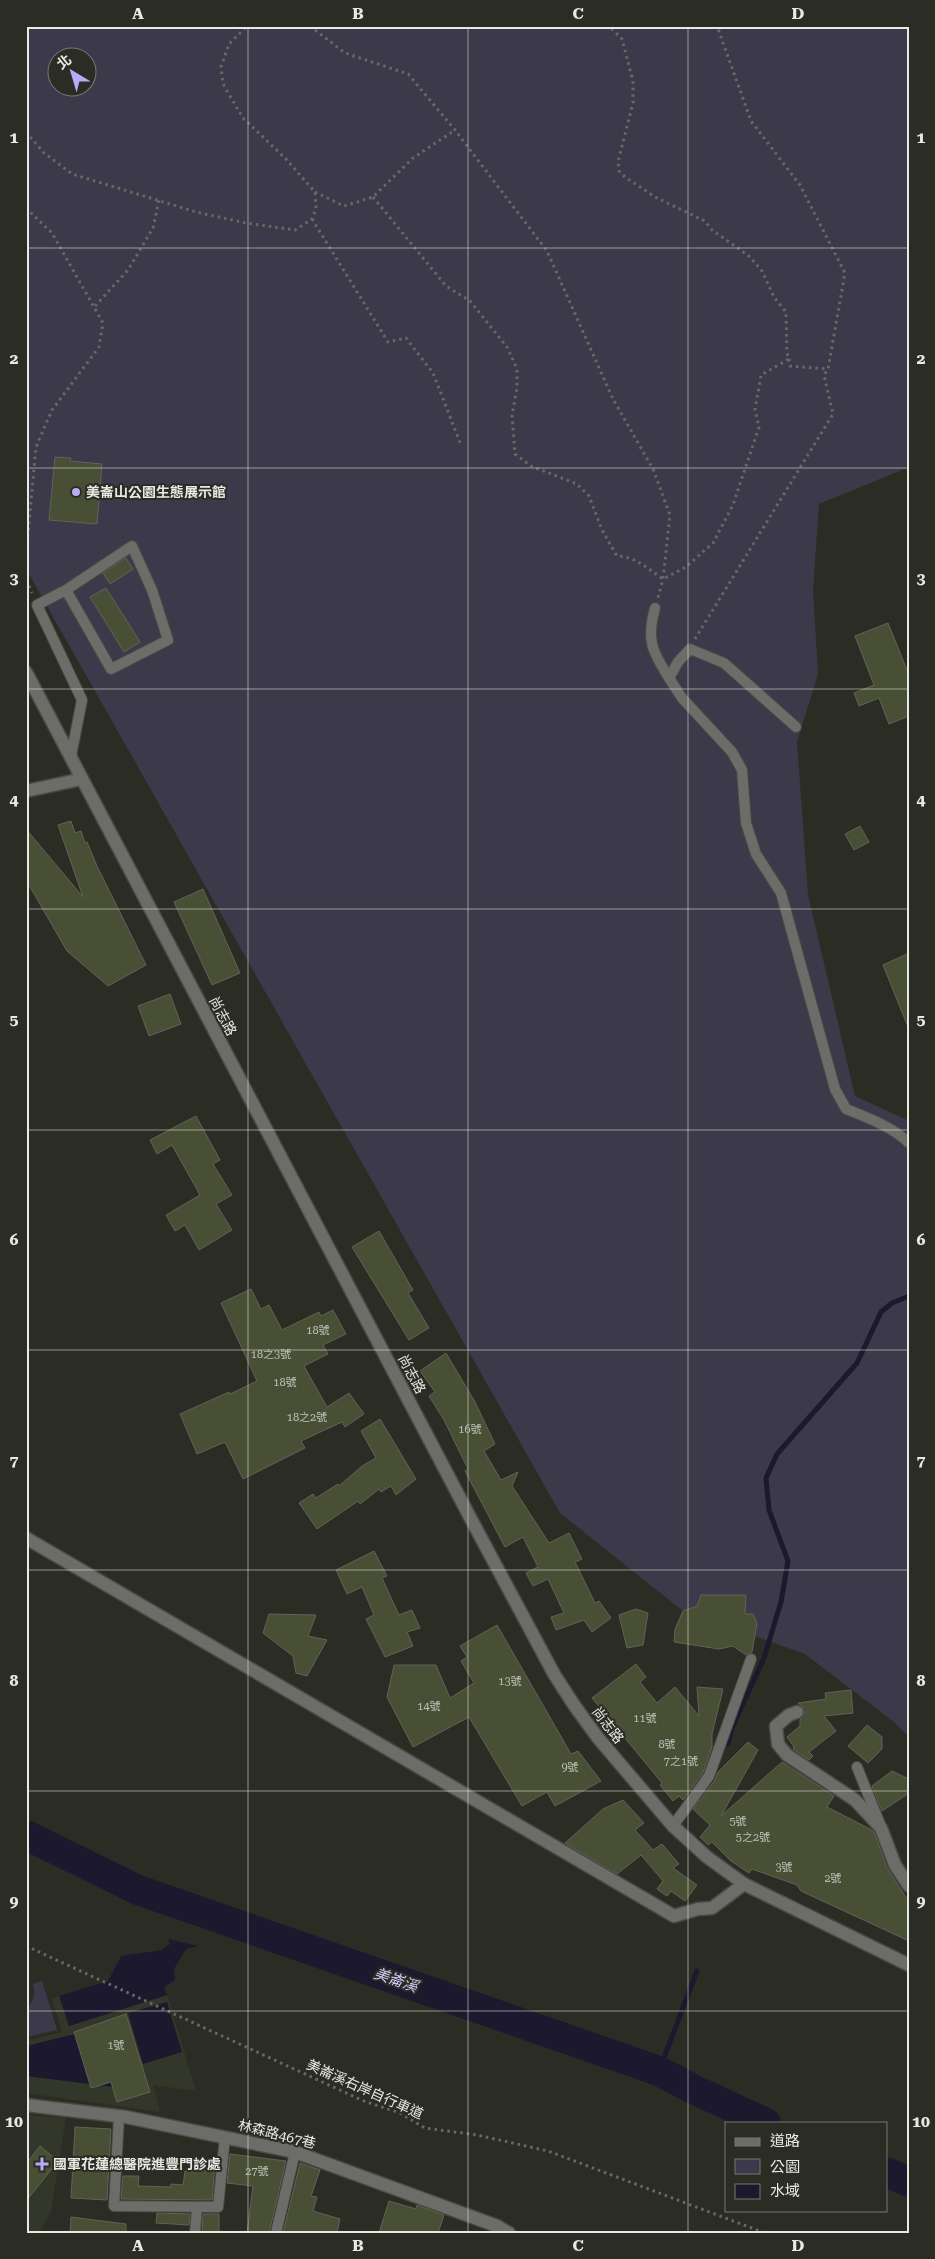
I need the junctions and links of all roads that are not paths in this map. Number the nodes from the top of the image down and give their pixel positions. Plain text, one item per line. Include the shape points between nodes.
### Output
1 (66, 590) junction
2 (655, 608) road end
3 (26, 672) edge
4 (669, 678) junction
5 (796, 727) dead end
6 (72, 756) junction
7 (82, 779) junction
8 (26, 791) edge
9 (909, 1143) edge
10 (26, 1538) edge
11 (751, 1659) dead end
12 (797, 1712) dead end
13 (857, 1767) dead end
14 (673, 1826) junction
15 (881, 1828) junction
16 (744, 1884) junction
17 (909, 1886) edge
18 (909, 1965) edge
19 (26, 2105) edge
20 (119, 2116) junction
21 (225, 2137) junction
22 (295, 2152) junction
23 (197, 2207) junction
24 (496, 2229) edge
25 (195, 2233) edge
26 (276, 2233) edge
27 (509, 2233) edge

1 - 1 lane via 111,669 168,640 152,590 132,546
1 - 6 lane via 37,605 82,700
2 - 4 lane via 650,627 654,654
3 - 6 street, 尚志路
4 - 5 lane via 690,648 724,663
4 - 9 lane via 682,698 732,752 742,770 746,824 756,854 781,893 835,1089 846,1109 868,1118
6 - 7 street, 尚志路
7 - 8 street
7 - 14 street, 尚志路 via 554,1674 598,1738
10 - 16 street via 674,1916 712,1908
11 - 14 lane via 709,1776
12 - 15 street via 776,1726 778,1744 787,1755 855,1800
13 - 15 lane
14 - 16 street, 尚志路
15 - 17 street via 895,1865
16 - 18 street, 尚志路
19 - 20 street, 林森路467巷
20 - 21 street, 林森路467巷
20 - 23 lane via 114,2206
21 - 22 street, 林森路467巷
21 - 23 lane via 218,2207
22 - 24 street, 林森路467巷
22 - 26 lane
23 - 25 lane
24 - 27 street, 林森路467巷

